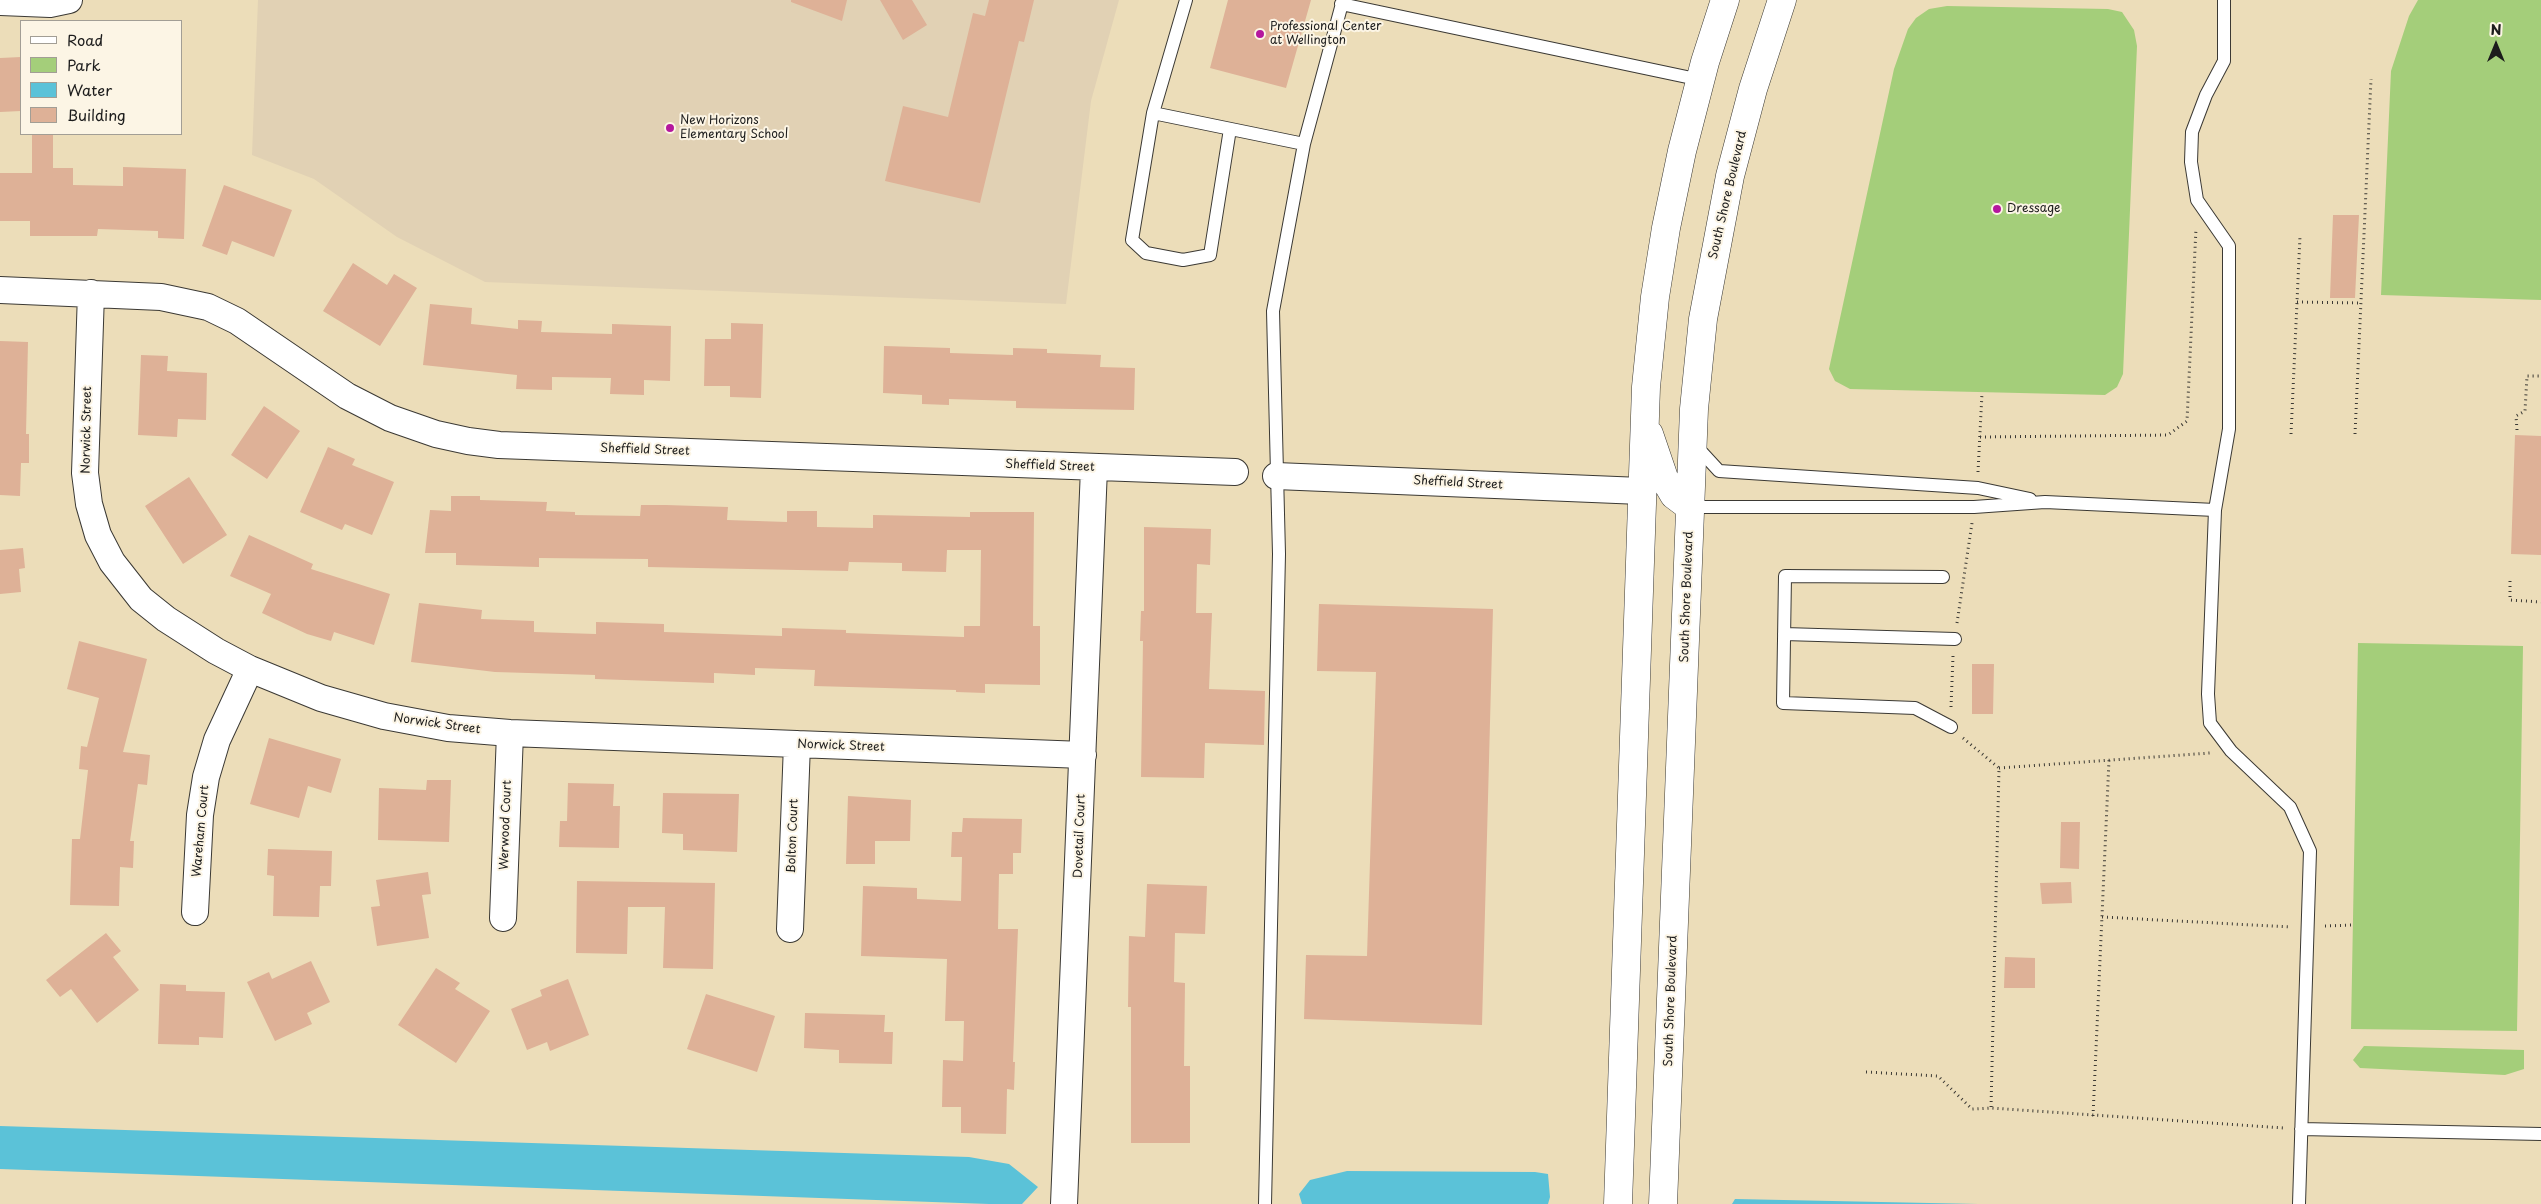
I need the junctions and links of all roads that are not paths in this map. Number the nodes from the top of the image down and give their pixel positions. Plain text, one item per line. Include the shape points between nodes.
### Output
1 (69, 0) edge
2 (1186, 0) edge
3 (1725, 0) edge
4 (1782, 0) edge
5 (2224, 0) edge
6 (0, 2) edge
7 (1342, 2) edge
8 (1701, 80) junction
9 (1153, 113) junction
10 (1230, 129) junction
11 (1304, 144) junction
12 (0, 290) edge
13 (91, 293) junction
14 (1644, 420) junction
15 (1692, 442) junction
16 (1094, 468) junction
17 (1235, 472) dead end
18 (1276, 476) junction
19 (1641, 491) junction
20 (2045, 502) junction
21 (1690, 507) junction
22 (2215, 510) junction
23 (1688, 562) junction
24 (1944, 577) dead end
25 (1784, 634) junction
26 (1955, 639) road end
27 (250, 669) junction
28 (1951, 727) road end
29 (510, 733) junction
30 (796, 744) junction
31 (1083, 755) junction
32 (196, 912) dead end
33 (503, 918) dead end
34 (790, 929) dead end
35 (2301, 1128) junction
36 (2541, 1134) edge
37 (1064, 1204) edge
38 (1264, 1204) edge
39 (1618, 1204) edge
40 (1664, 1204) edge
41 (2299, 1204) edge

1 - 6 street via 50,4
2 - 9 lane
3 - 8 street
4 - 15 street, South Shore Boulevard via 1753,89 1716,243 1704,319
5 - 22 lane via 2224,61 2192,132 2191,162 2197,200 2229,246 2229,429
7 - 8 lane
7 - 11 lane
8 - 14 street via 1666,228 1655,297
9 - 10 lane
9 - 10 lane via 1132,240 1146,253 1183,260 1210,255
10 - 11 lane
11 - 18 lane via 1273,312
12 - 13 street, Sheffield Street
13 - 16 street, Sheffield Street via 161,297 208,307 237,321 347,396 390,418 468,441 499,445
13 - 27 street, Norwick Street via 85,473 89,504 98,534 112,562 141,599 166,620
14 - 19 street
14 - 21 street via 1664,478 1674,495
15 - 20 lane via 1719,471 1978,488
15 - 21 street, South Shore Boulevard
16 - 17 street, Sheffield Street
16 - 31 street, Dovetail Court
18 - 19 street, Sheffield Street
18 - 38 lane via 1280,554
19 - 23 street via 1661,502
19 - 39 street
20 - 21 lane via 1974,507
20 - 22 lane
21 - 23 street, South Shore Boulevard
22 - 35 lane via 2208,694 2210,723 2231,751 2290,807 2310,851
23 - 40 street, South Shore Boulevard
24 - 25 lane via 1785,576
25 - 26 lane
25 - 28 lane via 1783,703 1915,708
27 - 29 street, Norwick Street via 321,698 384,716 448,728
27 - 32 street, Wareham Court via 217,740 206,777 200,815
29 - 30 street, Norwick Street
29 - 33 street, Werwood Court
30 - 31 street, Norwick Street
30 - 34 street, Bolton Court
31 - 37 street, Dovetail Court
35 - 36 lane
35 - 41 lane

